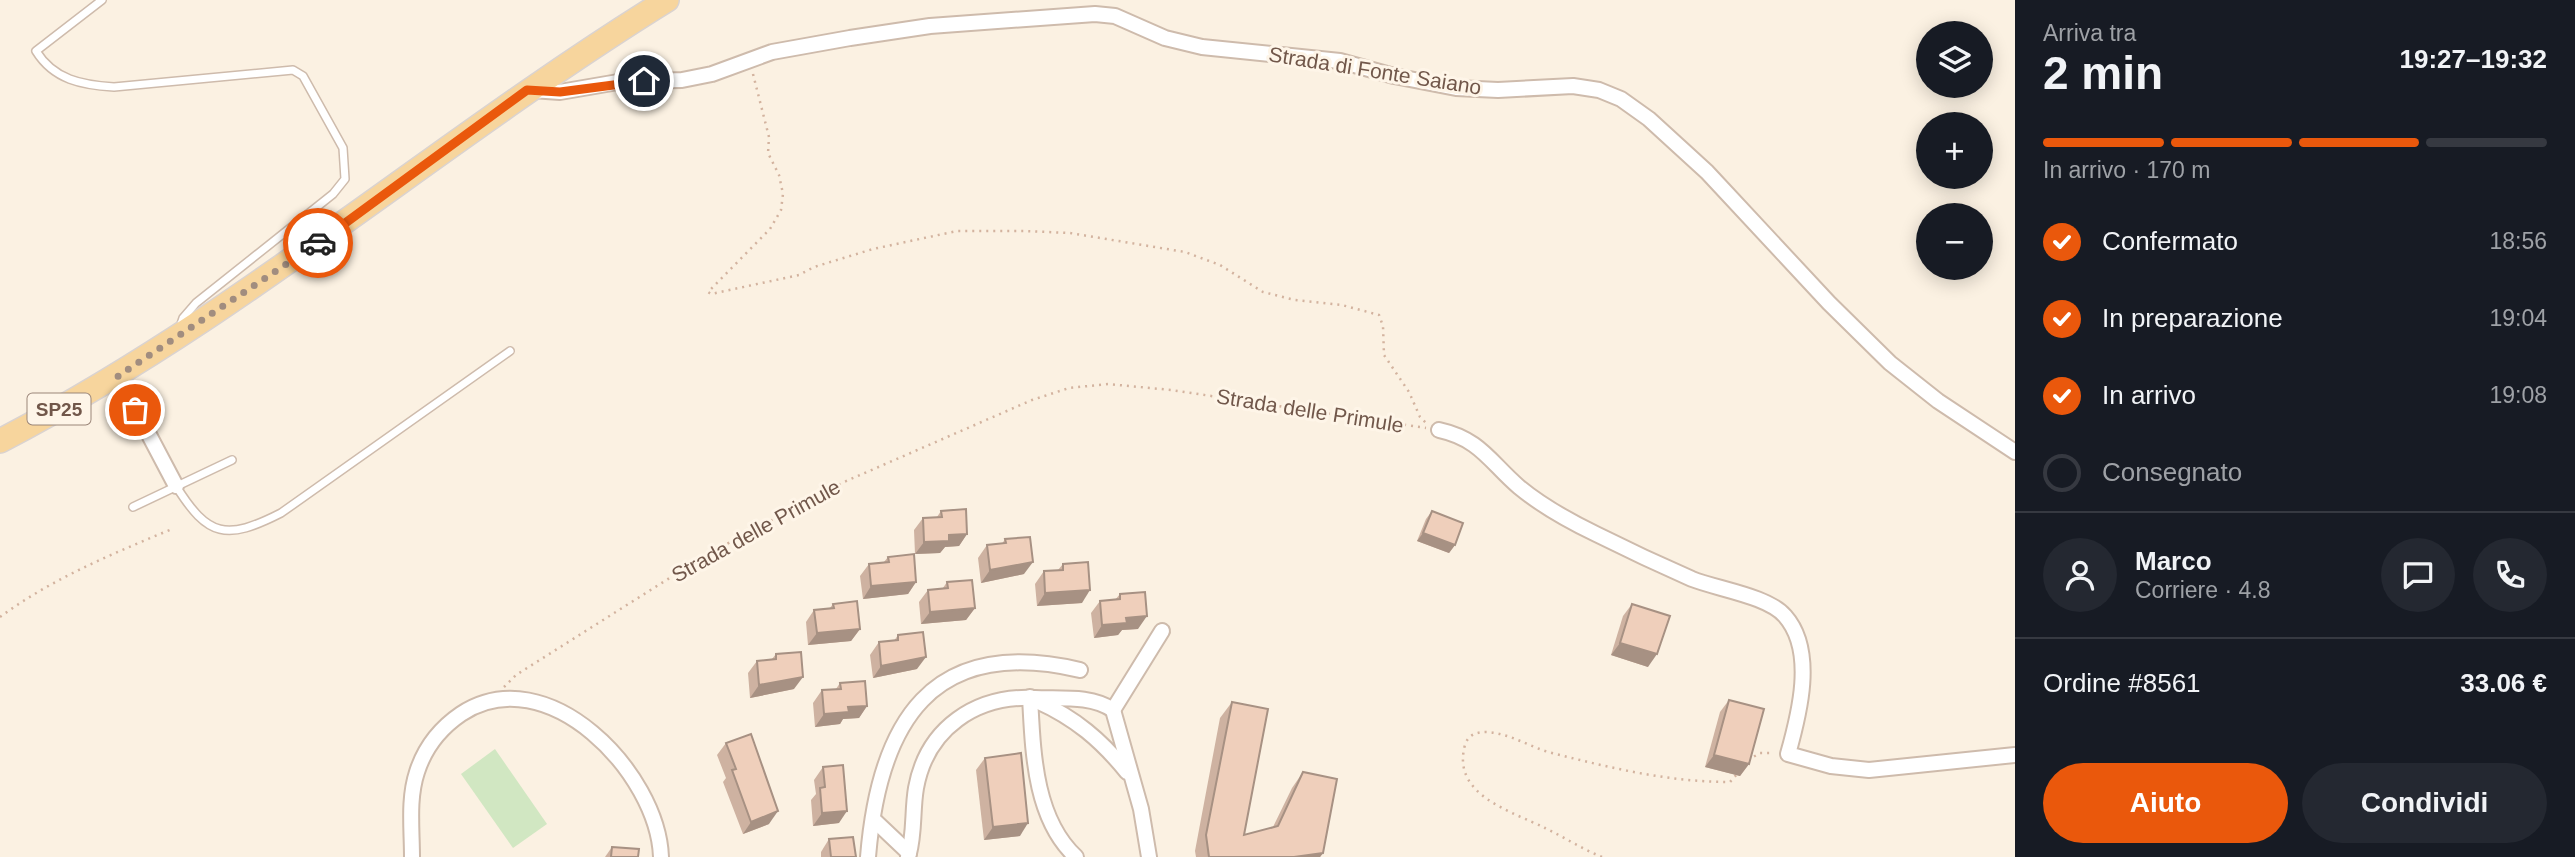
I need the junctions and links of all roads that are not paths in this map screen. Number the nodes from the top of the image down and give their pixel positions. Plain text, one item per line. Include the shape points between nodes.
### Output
1 (102, 0) edge
2 (667, 0) edge
3 (527, 90) junction
4 (176, 339) junction
5 (510, 351) dead end
6 (118, 376) junction
7 (1439, 430) road end
8 (0, 441) edge
9 (2015, 452) edge
10 (232, 460) dead end
11 (176, 486) junction
12 (133, 507) dead end
13 (1162, 631) dead end
14 (1080, 670) dead end
15 (1030, 697) junction
16 (1113, 710) junction
17 (2015, 755) edge
18 (1130, 776) junction
19 (873, 819) junction
20 (909, 855) edge
21 (664, 856) edge
22 (412, 857) edge
23 (868, 857) edge
24 (1076, 857) edge
25 (1149, 857) edge

1 - 4 lane via 36,51 62,77 88,86 114,87 293,70 303,76 343,148 345,179 333,194 196,303 183,318
2 - 3 main road, SP25
3 - 4 main road, SP25 via 305,253
3 - 9 street, Strada di Fonte Saiano via 560,92 624,81 682,80 712,75 772,52 929,26 1095,14 1115,16 1165,38 1202,47 1340,61 1456,88 1573,86 1599,90 1622,99 1707,172 1891,363
4 - 6 main road, SP25
5 - 11 lane via 257,526 214,528 195,516
6 - 8 main road, SP25
6 - 11 street
7 - 17 street via 1475,443 1549,509 1694,580 1784,614 1801,655 1797,719 1788,754 1869,770
10 - 11 lane
11 - 12 lane
13 - 16 street
14 - 19 street via 1028,660 1004,662 975,667 933,690 904,720 889,749
15 - 16 street via 1090,700
15 - 18 street via 1083,726
15 - 20 street via 986,703 968,711 935,741 916,788
15 - 24 street via 1044,805 1051,828
16 - 18 street
18 - 25 street
19 - 20 street
19 - 23 street
21 - 22 street via 639,785 611,751 580,723 550,707 492,700 445,725 427,747 416,773 411,806

